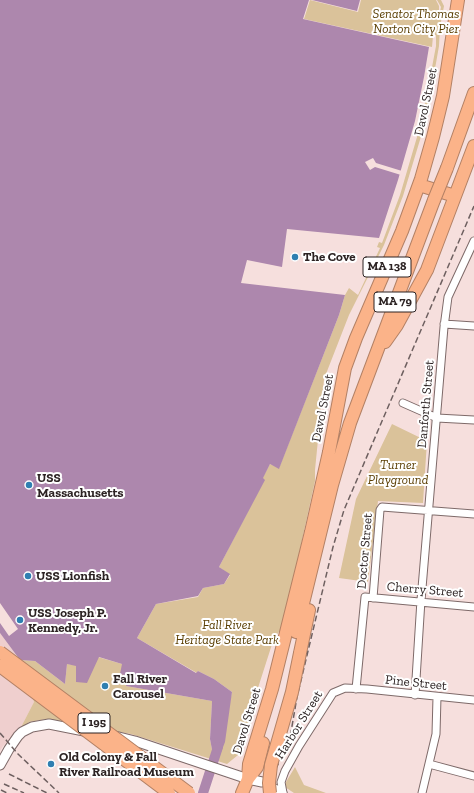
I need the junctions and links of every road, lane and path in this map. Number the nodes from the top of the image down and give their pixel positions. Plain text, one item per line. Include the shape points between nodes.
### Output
1 (458, 0) edge
2 (474, 93) edge
3 (474, 146) edge
4 (419, 184) junction
5 (454, 196) junction
6 (474, 241) edge
7 (444, 324) junction
8 (474, 326) edge
9 (375, 356) junction
10 (403, 402) dead end
11 (437, 418) junction
12 (474, 420) edge
13 (332, 485) junction
14 (429, 510) junction
15 (474, 514) edge
16 (373, 598) junction
17 (421, 602) junction
18 (474, 607) edge
19 (0, 652) edge
20 (0, 666) edge
21 (356, 689) junction
22 (415, 695) junction
23 (437, 697) junction
24 (474, 700) edge
25 (429, 764) junction
26 (0, 766) edge
27 (474, 776) edge
28 (248, 778) junction
29 (262, 782) dead end
30 (270, 790) edge
31 (169, 793) edge
32 (189, 793) edge
33 (242, 793) edge
34 (282, 793) edge
35 (422, 793) edge

1 - 4 highway, Davol Street / MA 138 via 442,101
2 - 9 highway, Davol Street / MA 79, bridge
3 - 5 highway
4 - 5 highway
4 - 28 highway, Davol Street / MA 138 via 400,236 346,363 311,532 272,689 249,764
5 - 9 highway via 419,285 397,325
6 - 7 street, Danforth Street via 448,297
7 - 8 street
7 - 11 street, Danforth Street
9 - 13 highway, Davol Street via 352,417
10 - 11 street
11 - 12 street
11 - 14 street, Danforth Street
13 - 28 highway, Davol Street via 278,695 257,766
13 - 30 highway, bridge via 329,516 300,653 271,765
14 - 15 street
14 - 16 street, Doctor Street via 382,507 380,510
14 - 17 street, Danforth Street
16 - 17 street, Cherry Street
16 - 21 street via 365,597
17 - 18 street, Cherry Street
17 - 22 street, Danforth Street
19 - 32 highway, I 195, bridge
20 - 31 highway, I 195, bridge
21 - 22 street, Pine Street
21 - 34 street, Harbor Street via 345,688 333,693 285,771 280,784
22 - 23 street, Pine Street
23 - 24 street, Pine Street
23 - 25 street via 436,734
25 - 27 street
25 - 35 street
26 - 28 street via 22,732 32,727 53,725 135,741
28 - 29 street
28 - 33 highway
30 - 34 street

